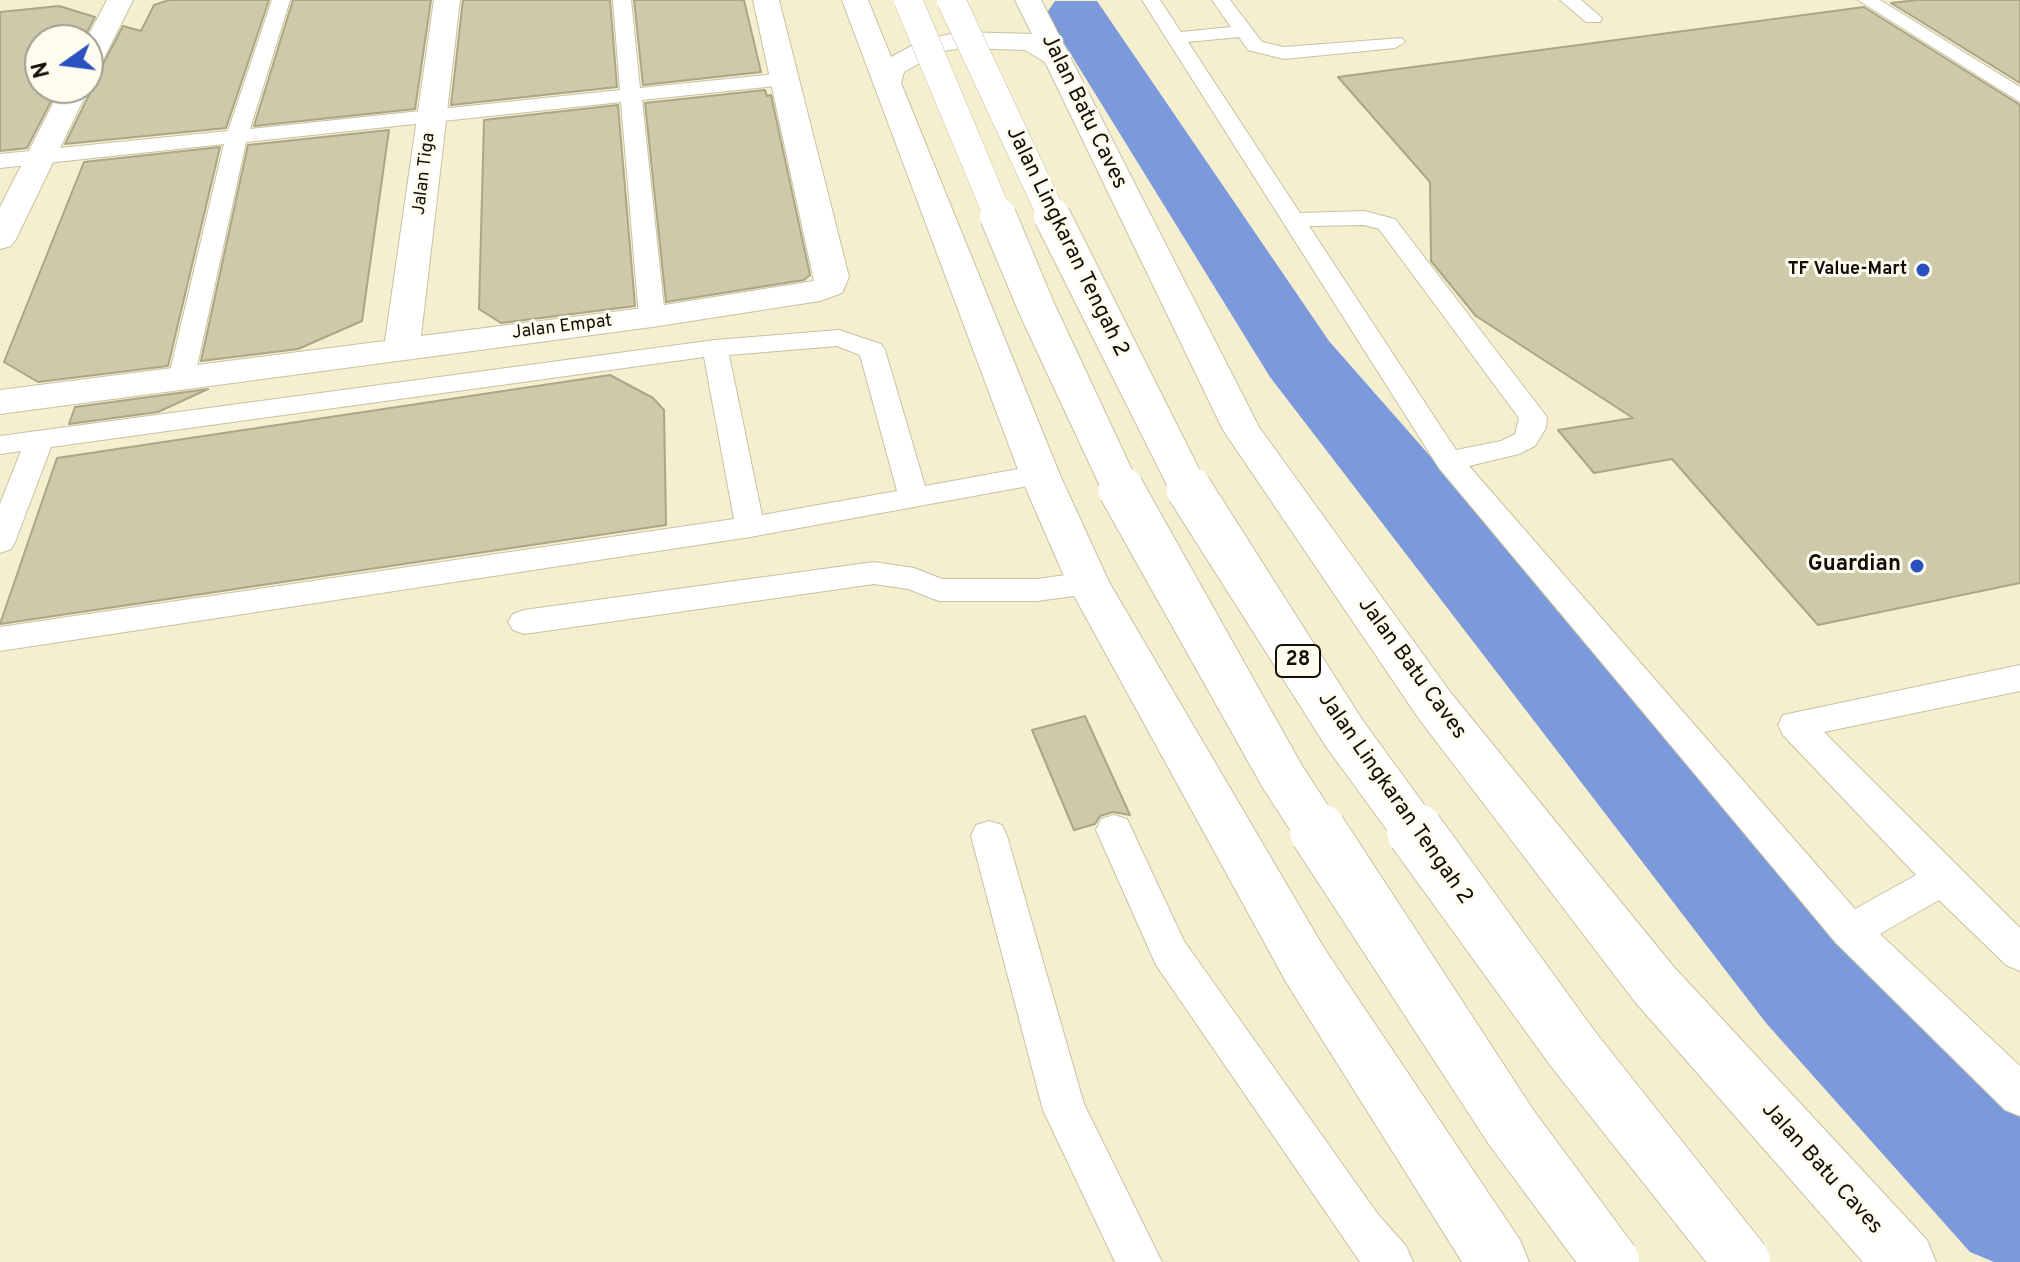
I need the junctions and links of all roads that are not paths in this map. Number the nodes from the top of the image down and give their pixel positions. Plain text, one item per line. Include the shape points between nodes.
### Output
1 (120, 0) edge
2 (281, 0) edge
3 (447, 0) edge
4 (622, 0) edge
5 (766, 0) edge
6 (855, 0) edge
7 (908, 0) edge
8 (951, 0) edge
9 (1151, 0) edge
10 (1221, 0) edge
11 (1569, 0) edge
12 (1867, 0) edge
13 (1038, 6) edge
14 (1593, 18) dead end
15 (104, 31) edge
16 (1243, 31) junction
17 (1174, 38) junction
18 (1395, 42) dead end
19 (1059, 59) junction
20 (785, 79) junction
21 (887, 84) junction
22 (632, 95) junction
23 (2020, 96) edge
24 (67, 104) edge
25 (433, 116) junction
26 (237, 136) junction
27 (40, 157) junction
28 (0, 161) edge
29 (1293, 220) junction
30 (0, 239) edge
31 (652, 317) junction
32 (715, 348) junction
33 (402, 349) junction
34 (181, 380) junction
35 (0, 402) edge
36 (40, 439) junction
37 (0, 445) edge
38 (1449, 461) junction
39 (1040, 475) junction
40 (11, 486) edge
41 (913, 496) junction
42 (750, 527) junction
43 (0, 542) edge
44 (1088, 583) junction
45 (524, 622) dead end
46 (0, 639) edge
47 (2020, 678) edge
48 (1114, 830) dead end
49 (989, 836) dead end
50 (1943, 879) junction
51 (1850, 931) junction
52 (2020, 953) edge
53 (2020, 1095) edge
54 (1139, 1262) edge
55 (1390, 1262) edge
56 (1498, 1262) edge
57 (1611, 1262) edge
58 (1742, 1262) edge
59 (1905, 1262) edge

1 - 15 main road
2 - 26 lane
3 - 25 main road, Jalan Tiga
4 - 22 lane
5 - 20 main road, Jalan Empat
6 - 21 main road
7 - 57 main road, Jalan Lingkaran Tengah 2, bridge via 1037,309 1137,522 1282,776 1511,1127
8 - 58 main road, Jalan Lingkaran Tengah 2 / 28, bridge via 1093,303 1201,512 1354,746 1573,1049
9 - 17 lane
10 - 16 lane
11 - 14 lane
12 - 23 lane
13 - 19 main road, Jalan Batu Caves
16 - 17 lane
16 - 18 lane via 1255,46 1284,53
17 - 29 lane
19 - 21 main road via 1031,42 961,40 907,58 892,68
19 - 59 main road, Jalan Batu Caves via 1242,430 1435,706 1654,984
20 - 22 lane
20 - 31 main road, Jalan Empat via 830,286
21 - 39 main road
22 - 25 lane
22 - 31 lane
24 - 27 main road
25 - 26 lane
25 - 33 main road, Jalan Tiga
26 - 27 lane
26 - 34 lane
27 - 28 lane
27 - 30 main road
29 - 38 lane
29 - 38 lane via 1364,218 1387,224 1533,417 1525,440
31 - 33 main road, Jalan Empat
32 - 36 lane
32 - 41 lane via 839,338 872,350
32 - 42 lane
33 - 34 main road, Jalan Empat
34 - 35 main road, Jalan Empat
36 - 37 lane
36 - 40 lane
38 - 51 lane
39 - 41 lane
39 - 44 main road
40 - 43 lane
41 - 42 lane
42 - 46 lane
44 - 45 lane via 1037,590 939,590 914,579 874,573
44 - 56 main road via 1305,965
47 - 50 lane via 1795,725
48 - 55 lane via 1170,953 1361,1229
49 - 54 lane via 1064,1110
50 - 51 lane
50 - 52 lane
51 - 53 lane

